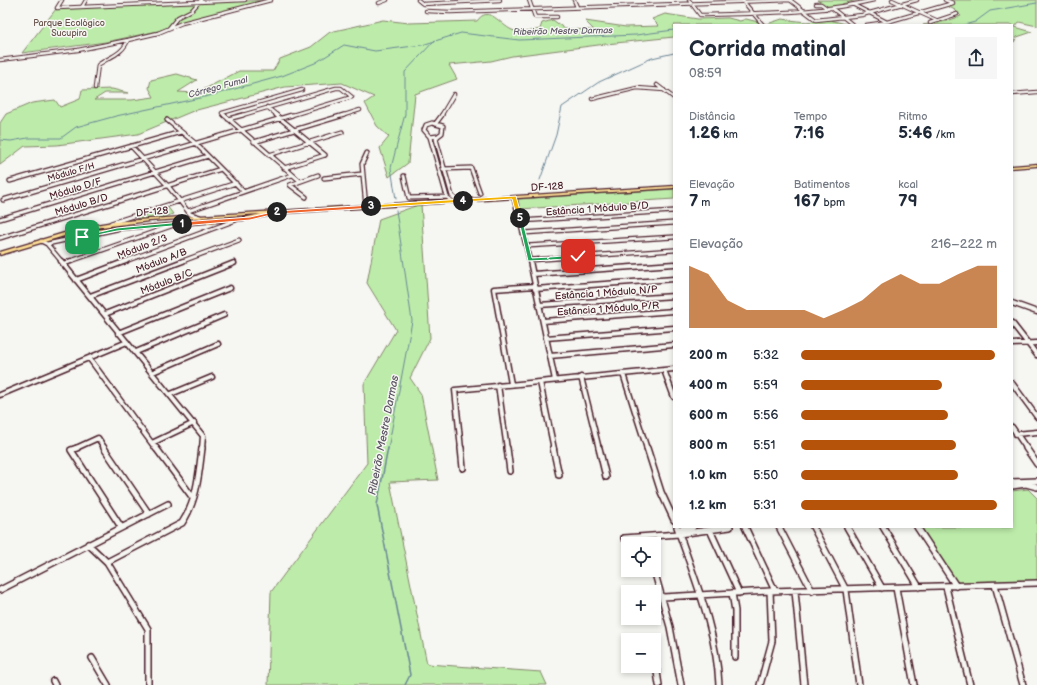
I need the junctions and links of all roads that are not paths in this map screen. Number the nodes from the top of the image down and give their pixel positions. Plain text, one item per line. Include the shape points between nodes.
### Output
1 (62, 0) edge
2 (86, 0) edge
3 (109, 0) edge
4 (154, 0) edge
5 (218, 0) edge
6 (232, 0) edge
7 (245, 0) edge
8 (270, 0) edge
9 (388, 0) edge
10 (418, 0) edge
11 (480, 0) edge
12 (500, 0) edge
13 (529, 0) edge
14 (574, 0) edge
15 (646, 0) edge
16 (689, 0) edge
17 (791, 0) edge
18 (862, 0) edge
19 (874, 0) edge
20 (892, 0) edge
21 (896, 0) edge
22 (917, 0) edge
23 (945, 0) edge
24 (176, 1) edge
25 (201, 1) edge
26 (448, 1) edge
27 (743, 1) edge
28 (866, 2) junction
29 (379, 3) dead end
30 (153, 4) junction
31 (692, 4) junction
32 (816, 4) dead end
33 (903, 4) junction
34 (649, 5) junction
35 (854, 5) junction
36 (106, 6) junction
37 (82, 7) junction
38 (578, 7) junction
39 (533, 9) junction
40 (828, 9) junction
41 (833, 9) junction
42 (483, 10) junction
43 (426, 11) dead end
44 (450, 12) junction
45 (804, 12) junction
46 (921, 12) junction
47 (754, 13) junction
48 (869, 13) junction
49 (957, 14) dead end
50 (558, 17) dead end
51 (843, 17) junction
52 (939, 20) junction
53 (887, 22) junction
54 (930, 23) dead end
55 (762, 24) edge
56 (852, 24) edge
57 (873, 24) edge
58 (158, 33) junction
59 (128, 40) junction
60 (0, 60) edge
61 (657, 85) dead end
62 (95, 88) dead end
63 (302, 90) dead end
64 (664, 90) junction
65 (1037, 92) edge
66 (454, 94) dead end
67 (1013, 94) edge
68 (673, 97) edge
69 (592, 99) dead end
70 (267, 107) junction
71 (360, 110) dead end
72 (280, 118) junction
73 (228, 119) junction
74 (167, 120) dead end
75 (436, 123) junction
76 (240, 130) junction
77 (295, 130) junction
78 (180, 132) junction
79 (342, 132) dead end
80 (438, 136) junction
81 (430, 137) junction
82 (254, 142) junction
83 (310, 142) junction
84 (195, 143) junction
85 (131, 146) junction
86 (367, 153) dead end
87 (436, 154) junction
88 (440, 154) junction
89 (269, 155) junction
90 (208, 156) junction
91 (143, 158) junction
92 (1037, 165) edge
93 (1013, 167) edge
94 (284, 168) junction
95 (221, 169) junction
96 (442, 169) junction
97 (155, 172) junction
98 (362, 174) junction
99 (292, 175) junction
100 (318, 175) dead end
101 (404, 176) dead end
102 (324, 178) dead end
103 (10, 181) dead end
104 (300, 182) junction
105 (236, 183) junction
106 (168, 186) junction
107 (673, 187) edge
108 (445, 189) junction
109 (450, 189) junction
110 (243, 191) junction
111 (480, 193) dead end
112 (306, 197) dead end
113 (447, 197) junction
114 (514, 198) junction
115 (3, 200) dead end
116 (181, 201) junction
117 (452, 201) junction
118 (458, 201) junction
119 (366, 207) junction
120 (673, 211) edge
121 (189, 212) junction
122 (277, 212) junction
123 (238, 214) junction
124 (133, 217) junction
125 (200, 217) junction
126 (182, 218) junction
127 (0, 219) edge
128 (236, 220) junction
129 (139, 221) junction
130 (520, 221) junction
131 (673, 223) edge
132 (174, 225) junction
133 (101, 226) junction
134 (136, 228) junction
135 (117, 229) junction
136 (524, 233) junction
137 (673, 236) edge
138 (0, 238) edge
139 (54, 238) junction
140 (239, 240) dead end
141 (40, 241) junction
142 (47, 244) junction
143 (526, 246) junction
144 (673, 250) edge
145 (0, 254) edge
146 (530, 260) junction
147 (234, 263) dead end
148 (63, 264) junction
149 (673, 264) edge
150 (533, 274) junction
151 (673, 279) edge
152 (76, 280) junction
153 (535, 287) junction
154 (230, 288) dead end
155 (90, 296) junction
156 (673, 296) edge
157 (1013, 303) edge
158 (539, 305) junction
159 (673, 311) edge
160 (1037, 312) edge
161 (105, 314) junction
162 (224, 315) dead end
163 (543, 321) junction
164 (1013, 324) edge
165 (673, 328) edge
166 (118, 333) junction
167 (546, 338) junction
168 (127, 342) junction
169 (1028, 343) junction
170 (1037, 343) edge
171 (218, 344) dead end
172 (1013, 344) edge
173 (673, 346) edge
174 (136, 352) junction
175 (1037, 354) edge
176 (550, 356) junction
177 (89, 358) junction
178 (673, 369) edge
179 (664, 370) junction
180 (153, 372) junction
181 (623, 374) junction
182 (212, 377) dead end
183 (581, 377) junction
184 (555, 380) junction
185 (540, 382) junction
186 (511, 384) junction
187 (1013, 384) edge
188 (498, 385) junction
189 (171, 394) junction
190 (673, 394) edge
191 (0, 395) edge
192 (1035, 410) edge
193 (1037, 417) edge
194 (194, 422) junction
195 (1013, 429) edge
196 (1037, 432) edge
197 (1016, 434) junction
198 (152, 442) junction
199 (1037, 464) edge
200 (463, 468) dead end
201 (510, 471) dead end
202 (559, 475) dead end
203 (606, 477) dead end
204 (1037, 481) edge
205 (1013, 482) edge
206 (1013, 486) edge
207 (1037, 487) edge
208 (193, 498) junction
209 (168, 504) dead end
210 (149, 514) junction
211 (673, 518) edge
212 (122, 527) junction
213 (723, 528) edge
214 (745, 528) edge
215 (780, 528) edge
216 (813, 528) edge
217 (848, 528) edge
218 (884, 528) edge
219 (918, 528) edge
220 (678, 530) edge
221 (710, 530) junction
222 (647, 537) edge
223 (88, 544) junction
224 (107, 562) junction
225 (656, 577) edge
226 (1037, 583) edge
227 (995, 585) junction
228 (956, 586) junction
229 (919, 587) junction
230 (946, 587) junction
231 (882, 588) junction
232 (896, 588) junction
233 (0, 590) edge
234 (846, 590) junction
235 (795, 591) junction
236 (812, 591) junction
237 (772, 592) junction
238 (732, 593) junction
239 (739, 593) junction
240 (700, 595) junction
241 (663, 597) junction
242 (735, 657) dead end
243 (92, 658) dead end
244 (657, 673) edge
245 (108, 685) edge
246 (148, 685) edge
247 (659, 685) edge
248 (681, 685) edge
249 (719, 685) edge
250 (760, 685) edge
251 (804, 685) edge
252 (859, 685) edge
253 (914, 685) edge
254 (970, 685) edge
255 (1024, 685) edge

1 - 37 street via 57,8
2 - 37 street
3 - 36 street
4 - 30 street
5 - 6 street
5 - 25 street
6 - 7 street
8 - 58 street via 182,23
9 - 29 street
10 - 26 street via 420,3
11 - 12 street
11 - 26 street
11 - 42 street
13 - 39 street
14 - 38 street
15 - 34 street
16 - 31 street
17 - 27 street
17 - 45 street
18 - 28 street
19 - 28 street
20 - 33 street
21 - 33 street
22 - 33 street
23 - 46 street via 952,3
24 - 25 street
24 - 30 street
25 - 58 street via 191,11 178,17 171,26
26 - 44 street
27 - 31 street
27 - 47 street
28 - 35 street
30 - 36 street
31 - 34 street
31 - 47 street via 700,15
32 - 40 street
33 - 46 street
33 - 48 street
34 - 38 street
35 - 41 street
35 - 48 street
36 - 37 street
38 - 39 street
39 - 42 street
39 - 50 street via 536,17
40 - 41 street
40 - 45 street
41 - 51 street
42 - 44 street
43 - 44 street
45 - 47 street
45 - 51 street via 813,19
46 - 52 street
46 - 53 street
47 - 55 street
48 - 51 street
48 - 53 street
49 - 52 street
51 - 56 street
52 - 54 street
53 - 57 street
58 - 59 street
59 - 60 street via 78,50
59 - 62 street via 120,52 98,65
61 - 64 street
63 - 73 street via 222,113
64 - 68 street
64 - 69 street via 633,88
65 - 67 street
66 - 75 street
70 - 72 street
70 - 72 street, Módulo F/H via 339,88 352,97
70 - 73 street
71 - 77 street
72 - 76 street, Módulo F/H
72 - 77 street
73 - 76 street
74 - 78 street
75 - 80 street via 443,126
75 - 81 street via 424,127
76 - 82 street
76 - 84 street, Módulo F/H
77 - 82 street
77 - 83 street
78 - 84 street
78 - 85 street
79 - 83 street
80 - 81 street
80 - 88 street via 436,139
81 - 87 street
82 - 89 street
83 - 89 street
83 - 94 street via 325,155
84 - 90 street
84 - 91 street, Módulo F/H
85 - 91 street
85 - 103 street
86 - 98 street via 362,164
87 - 88 street
87 - 96 street
88 - 96 street
89 - 94 street
90 - 95 street
90 - 97 street, Módulo D/F
91 - 97 street
91 - 115 street, Módulo F/H
92 - 93 main road
94 - 99 street
95 - 105 street
95 - 106 street, Módulo B/D
96 - 108 street
96 - 109 street
96 - 111 street via 471,168
97 - 106 street
97 - 127 street, Módulo D/F
98 - 102 street
98 - 119 street
99 - 104 street
99 - 110 street
100 - 104 street
101 - 113 street via 408,198
104 - 112 street via 290,185
105 - 110 street
105 - 116 street
106 - 116 street
106 - 138 street, Módulo B/D
107 - 114 main road, DF-128 / DF-128
108 - 109 street
108 - 113 street
109 - 118 street via 452,196
110 - 121 street
113 - 117 street
114 - 118 main road, DF-128 / DF-128
114 - 130 street
116 - 121 street
116 - 124 street
117 - 118 main road, DF-128 / DF-128
117 - 119 main road, DF-128 / DF-128
119 - 122 main road, DF-128 / DF-128
120 - 130 street, Estância 1 Módulo B/D
121 - 125 street
121 - 126 street
122 - 123 main road, DF-128 / DF-128
122 - 128 main road, DF-128 / DF-128
123 - 125 main road, DF-128 / DF-128
123 - 128 main road via 240,217
124 - 129 street
124 - 133 street
125 - 126 main road, DF-128 / DF-128
126 - 129 main road, DF-128 / DF-128
128 - 132 main road, DF-128 / DF-128
128 - 152 street, Módulo 2/3
129 - 133 main road, DF-128 / DF-128
129 - 134 main road via 130,225
130 - 136 street
131 - 136 street
132 - 134 main road, DF-128 / DF-128
132 - 148 street
133 - 139 main road, DF-128 / DF-128
134 - 135 main road, DF-128 / DF-128
135 - 139 main road, DF-128 / DF-128
135 - 142 street
136 - 143 street
137 - 143 street
139 - 141 main road, DF-128 / DF-128
140 - 155 street, Módulo A/B
141 - 142 street
141 - 145 main road, DF-128 / DF-128
142 - 148 street
143 - 146 street
144 - 146 street
146 - 150 street
147 - 161 street, Módulo B/C
148 - 152 street
149 - 150 street
150 - 153 street
151 - 153 street
152 - 155 street
153 - 158 street
153 - 186 street via 494,289
154 - 166 street
155 - 161 street
156 - 158 street, Estância 1 Módulo N/P
157 - 160 street
158 - 163 street
159 - 163 street, Estância 1 Módulo P/R
161 - 166 street
162 - 174 street
163 - 167 street
164 - 169 street
165 - 167 street
166 - 168 street
167 - 176 street
168 - 174 street
168 - 177 street
169 - 170 street
169 - 172 street
169 - 175 street
171 - 180 street
173 - 176 street
174 - 180 street
176 - 184 street
177 - 191 street
177 - 198 street
178 - 179 street
179 - 181 street
179 - 190 street
180 - 189 street
181 - 183 street
181 - 211 street via 660,492
182 - 189 street
183 - 184 street
183 - 203 street
184 - 185 street
185 - 186 street
185 - 202 street
186 - 188 street
187 - 192 street
188 - 200 street via 455,390
188 - 201 street
189 - 194 street
192 - 193 street
194 - 198 street
194 - 208 street via 203,436
195 - 197 street
196 - 197 street
197 - 199 street
198 - 208 street
204 - 205 street
206 - 207 street via 1026,484
208 - 224 street via 187,517 182,523
209 - 210 street
210 - 212 street
210 - 212 street via 98,438 71,450
212 - 223 street
213 - 221 street
214 - 237 street
215 - 236 street
216 - 234 street
217 - 231 street
218 - 229 street
219 - 228 street
220 - 221 street
220 - 222 street
220 - 240 street
221 - 239 street
223 - 224 street
223 - 233 street
224 - 246 street via 148,629
225 - 241 street
226 - 227 street
227 - 228 street
227 - 255 street
228 - 230 street
229 - 230 street
229 - 232 street
230 - 254 street
231 - 232 street
231 - 234 street
232 - 253 street
234 - 236 street
234 - 252 street
235 - 236 street
235 - 237 street
235 - 251 street
237 - 239 street
237 - 250 street via 772,642
238 - 239 street
238 - 240 street
238 - 242 street via 735,611
240 - 241 street
240 - 249 street via 718,663
241 - 248 street
243 - 245 street
244 - 247 street

